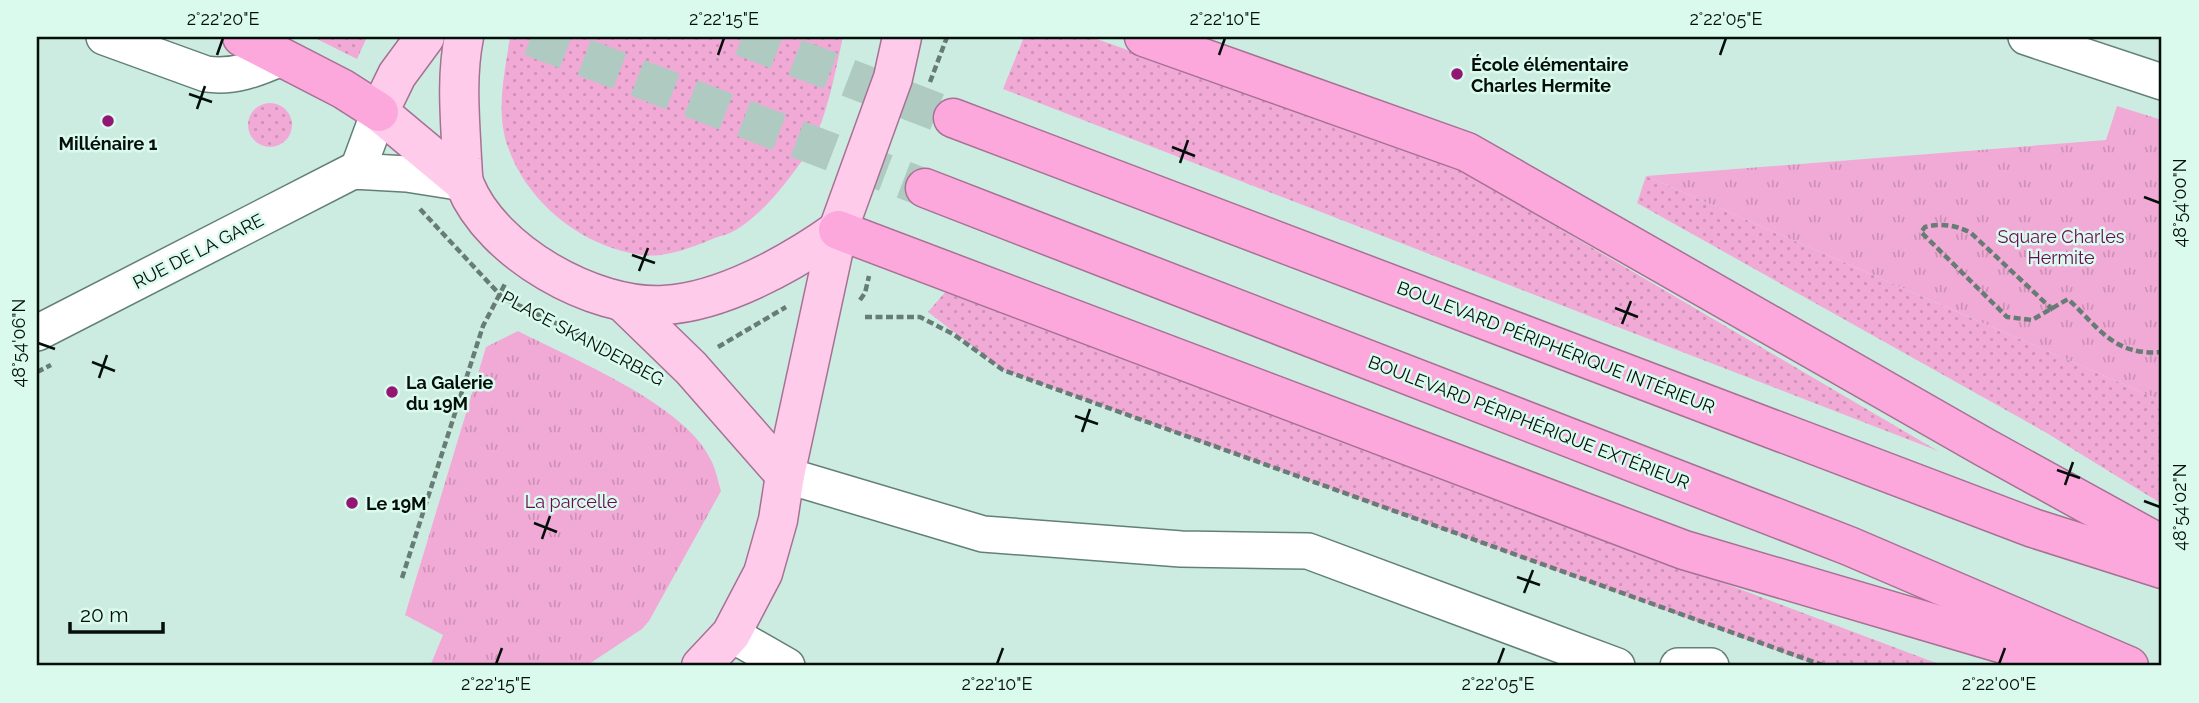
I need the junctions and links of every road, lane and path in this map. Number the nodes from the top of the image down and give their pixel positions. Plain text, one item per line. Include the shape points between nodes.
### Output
1 (104, 37) edge
2 (242, 37) edge
3 (425, 37) edge
4 (464, 37) edge
5 (902, 37) edge
6 (1144, 37) edge
7 (2026, 37) edge
8 (281, 58) junction
9 (2162, 82) edge
10 (379, 112) junction
11 (953, 118) tunnel mouth
12 (358, 169) junction
13 (464, 183) junction
14 (925, 188) tunnel mouth
15 (415, 203) dead end
16 (838, 230) junction
17 (524, 256) junction
18 (499, 294) junction
19 (624, 303) junction
20 (790, 305) dead end
21 (2053, 310) junction
22 (865, 317) dead end
23 (37, 333) edge
24 (712, 350) dead end
25 (2162, 352) edge
26 (637, 362) dead end
27 (785, 475) junction
28 (2162, 545) edge
29 (2162, 569) edge
30 (402, 578) dead end
31 (731, 634) junction
32 (701, 666) edge
33 (787, 666) edge
34 (1617, 666) edge
35 (1678, 666) edge
36 (1711, 666) edge
37 (1825, 666) edge
38 (2078, 666) edge
39 (2129, 666) edge

1 - 8 street via 206,74 250,71
2 - 8 highway
3 - 10 main road via 397,75
4 - 13 main road via 459,126
5 - 16 main road via 890,89
6 - 28 highway via 1467,152
7 - 9 street
8 - 10 highway
10 - 12 street
10 - 13 main road
11 - 29 highway, BOULEVARD PÉRIPHÉRIQUE INTÉRIEUR via 2020,523
12 - 13 street
12 - 23 street, RUE DE LA GARE
13 - 17 main road via 492,226
14 - 39 highway, BOULEVARD PÉRIPHÉRIQUE EXTÉRIEUR via 1849,546
15 - 18 path, PLACE SKANDERBEG
16 - 19 main road via 782,266 717,293 666,305
16 - 27 main road
16 - 38 highway via 1684,550
17 - 18 path
17 - 19 main road via 561,279
18 - 26 path, PLACE SKANDERBEG
18 - 30 path via 482,326
19 - 27 main road via 691,368
20 - 24 path
21 - 21 path via 2032,320 2007,317 1922,232 1925,227 1944,224 1971,233
21 - 25 path via 2068,299 2122,347 2144,354
22 - 37 path via 920,317 1003,370
27 - 31 main road via 763,573
27 - 34 street via 983,534 1181,549 1308,551
31 - 32 main road
31 - 33 street
35 - 36 street

